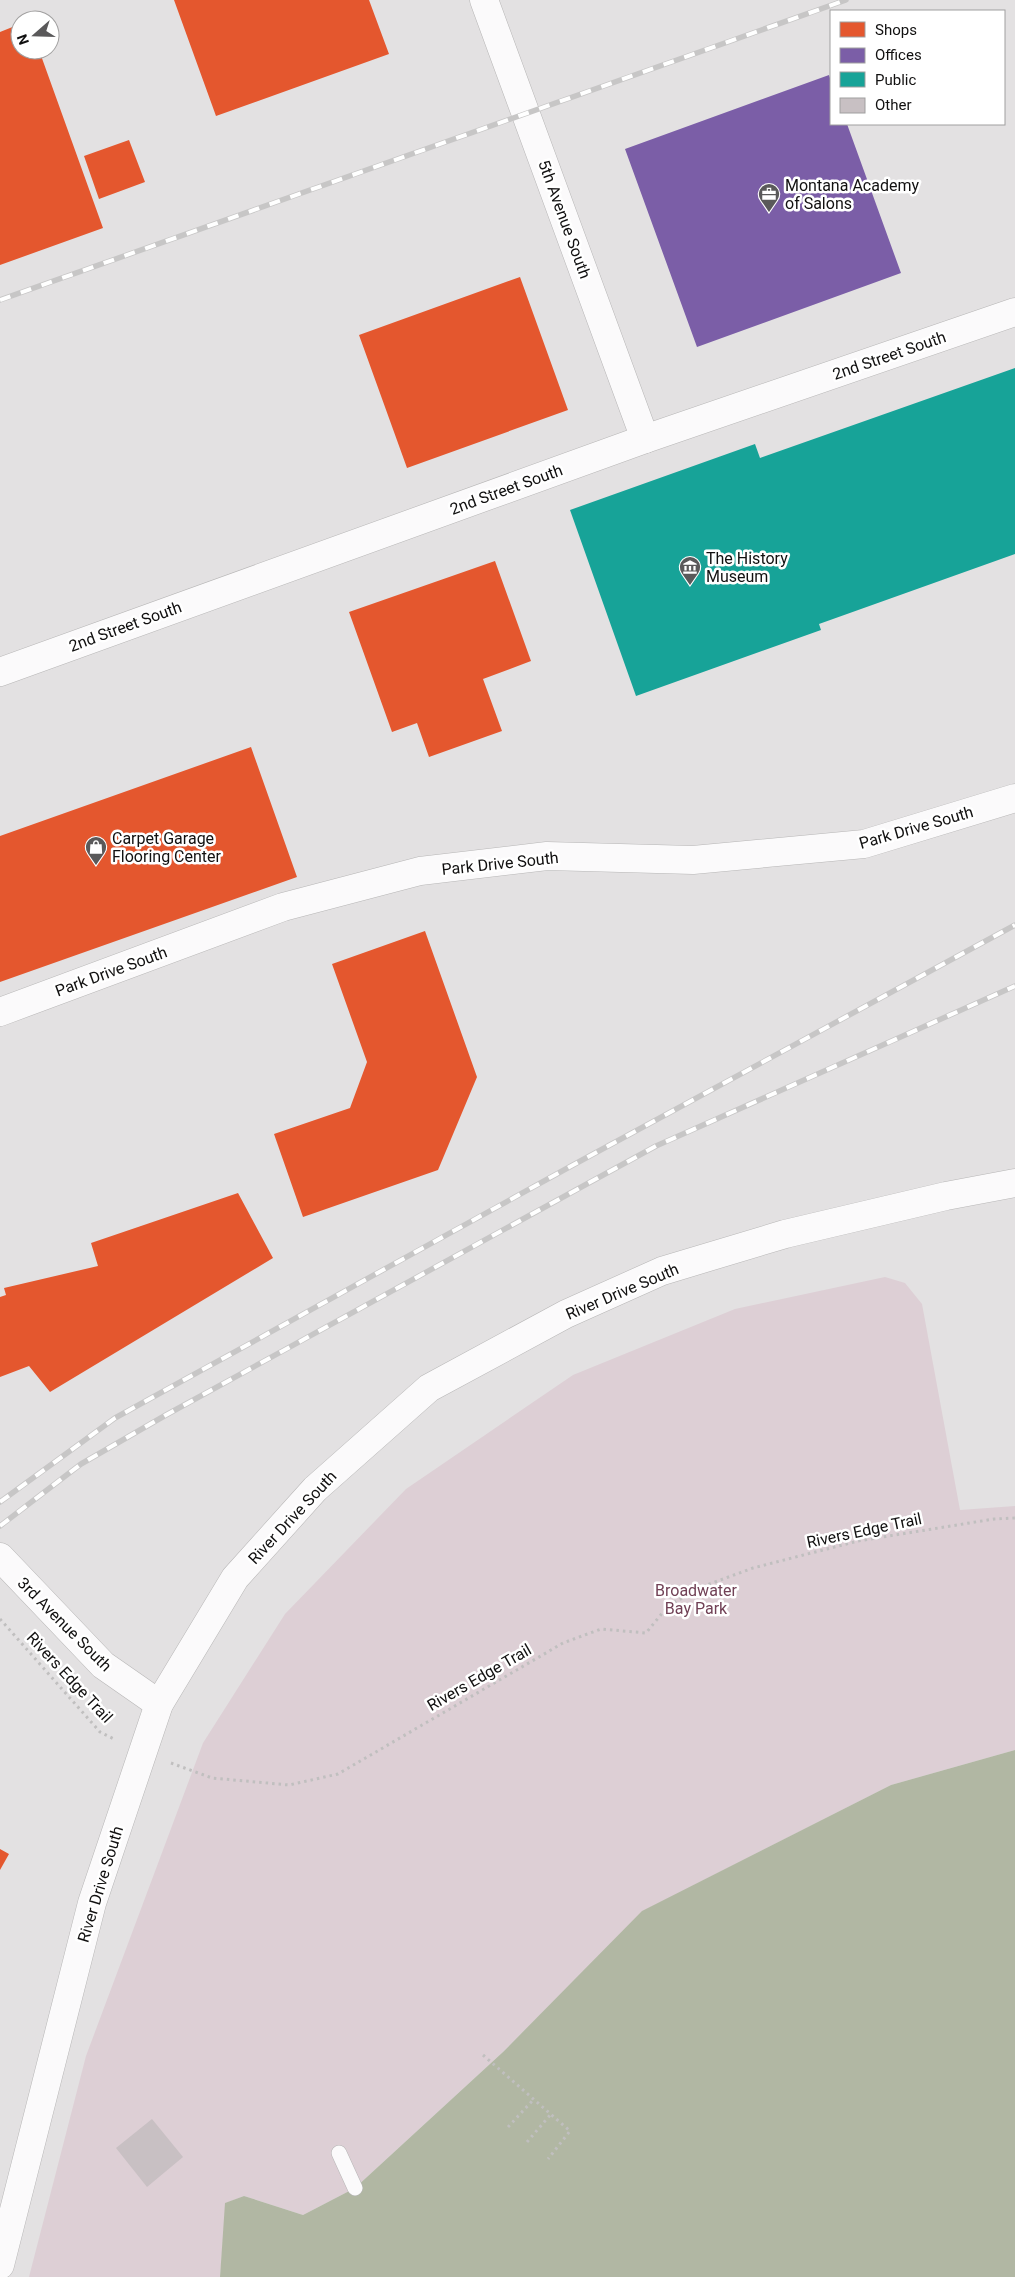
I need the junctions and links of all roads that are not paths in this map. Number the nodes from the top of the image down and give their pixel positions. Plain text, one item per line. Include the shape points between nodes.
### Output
1 (484, 0) edge
2 (1015, 312) edge
3 (645, 439) junction
4 (0, 672) edge
5 (1015, 798) edge
6 (0, 1012) edge
7 (1015, 1183) edge
8 (0, 1557) edge
9 (159, 1704) junction
10 (339, 2153) dead end
11 (356, 2188) dead end
12 (0, 2265) edge

1 - 3 street, 5th Avenue South
2 - 3 street, 2nd Street South
3 - 4 street, 2nd Street South
5 - 6 street, Park Drive South via 864,844 693,860 547,856 420,871 283,907
7 - 9 street, River Drive South via 785,1234 662,1272 566,1314 429,1388 315,1489 235,1578
8 - 9 street, 3rd Avenue South via 103,1666
9 - 12 street, River Drive South via 92,1903
10 - 11 lane

